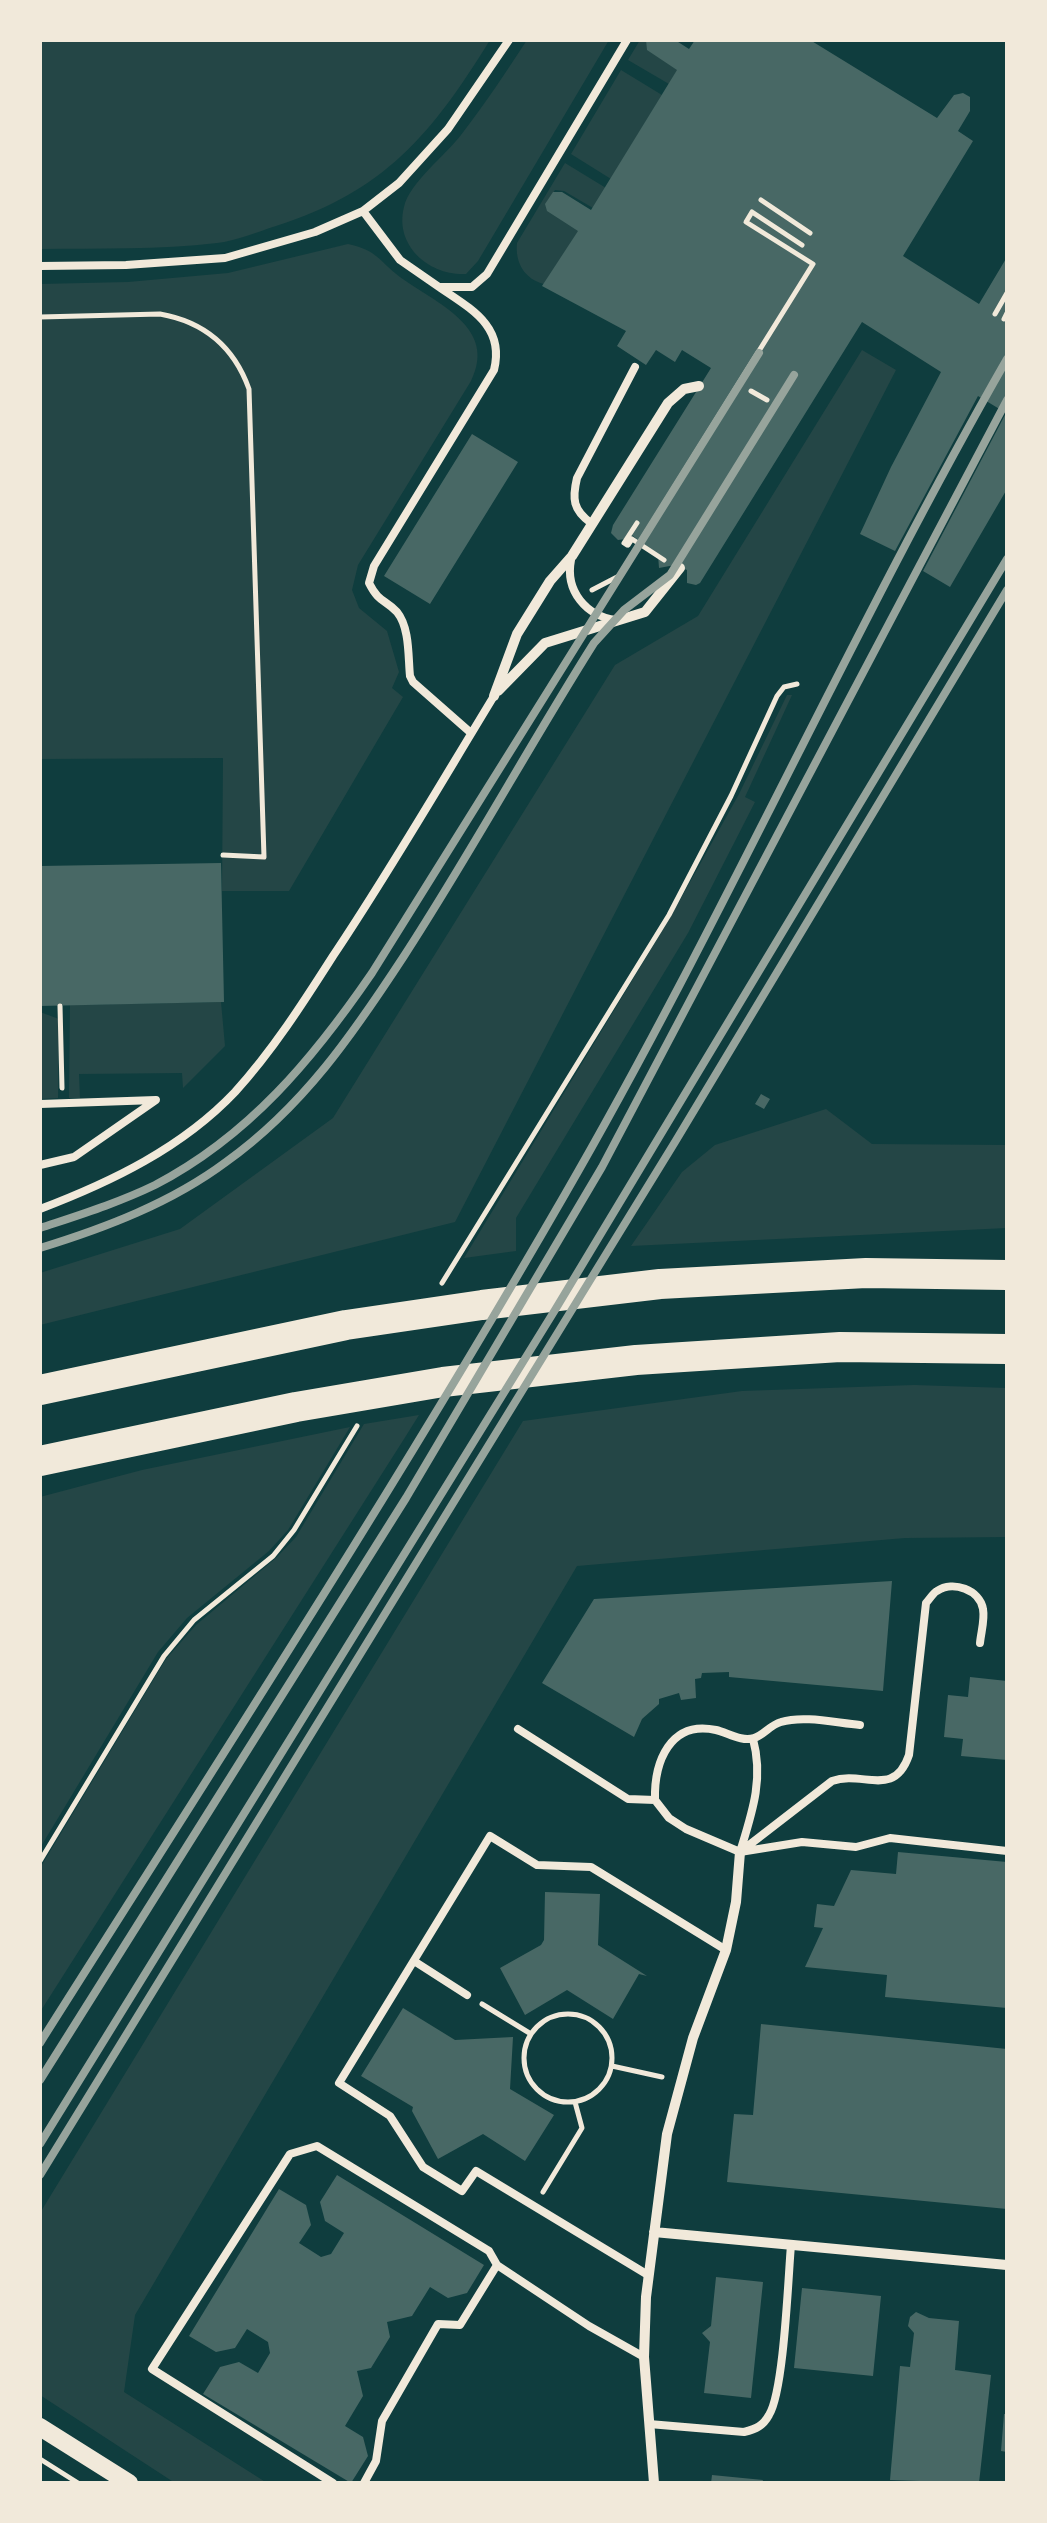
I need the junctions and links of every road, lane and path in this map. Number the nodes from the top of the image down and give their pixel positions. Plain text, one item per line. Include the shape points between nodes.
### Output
1 (509, 40) edge
2 (627, 40) edge
3 (761, 200) dead end
4 (363, 211) junction
5 (810, 233) dead end
6 (802, 244) dead end
7 (40, 266) edge
8 (439, 287) junction
9 (1007, 294) edge
10 (995, 314) dead end
11 (40, 316) edge
12 (635, 367) dead end
13 (699, 386) dead end
14 (752, 391) dead end
15 (767, 400) dead end
16 (592, 523) junction
17 (637, 523) dead end
18 (639, 544) junction
19 (572, 556) junction
20 (674, 566) joint
21 (578, 598) junction
22 (623, 622) junction
23 (797, 684) dead end
24 (494, 696) junction
25 (471, 733) junction
26 (222, 855) dead end
27 (60, 1006) dead end
28 (40, 1104) edge
29 (63, 1104) junction
30 (40, 1165) edge
31 (40, 1209) edge
32 (1007, 1275) edge
33 (436, 1292) dead end
34 (1007, 1348) edge
35 (40, 1390) edge
36 (365, 1411) dead end
37 (40, 1461) edge
38 (980, 1642) dead end
39 (860, 1725) dead end
40 (518, 1728) dead end
41 (753, 1739) junction
42 (655, 1800) junction
43 (1007, 1851) edge
44 (740, 1852) junction
45 (40, 1861) edge
46 (726, 1950) junction
47 (414, 1961) junction
48 (468, 1995) joint
49 (530, 2034) junction
50 (612, 2066) junction
51 (680, 2081) junction
52 (575, 2102) junction
53 (534, 2206) junction
54 (654, 2232) junction
55 (792, 2244) junction
56 (497, 2265) junction
57 (1007, 2265) edge
58 (648, 2276) junction
59 (644, 2357) junction
60 (650, 2424) junction
61 (40, 2427) edge
62 (40, 2459) edge
63 (78, 2483) edge
64 (129, 2483) edge
65 (333, 2483) edge
66 (364, 2483) edge
67 (654, 2483) edge

1 - 4 lane via 448,129
2 - 8 lane via 487,274 472,287
3 - 5 path
4 - 7 lane via 225,258
4 - 8 lane via 400,260
6 - 18 path via 752,212 746,222 813,264
8 - 25 lane via 479,314 492,333 494,370 369,583 377,599 398,613 413,682
9 - 10 path
11 - 26 path via 177,317 222,342 250,389 264,857
12 - 16 lane via 572,496 579,514
13 - 16 street via 684,388 668,403
14 - 15 path
16 - 19 street
17 - 18 path via 624,542
18 - 20 path
18 - 21 path via 619,576
19 - 21 lane via 569,572
19 - 24 street via 517,634
20 - 22 street via 646,612
21 - 22 lane via 597,616
22 - 24 street via 545,643
23 - 33 path via 777,696 669,915
24 - 25 lane
25 - 31 lane via 278,1040 233,1094 146,1161
27 - 29 path
28 - 29 lane
29 - 30 lane via 156,1100 74,1157
32 - 35 highway via 866,1273 660,1284 346,1325
34 - 37 highway via 840,1347 443,1382
36 - 45 path via 274,1556 194,1620 164,1656
38 - 44 lane via 984,1613 974,1594 962,1587 936,1591 926,1603 904,1768 883,1780 832,1781
39 - 41 lane via 782,1721
40 - 42 lane via 628,1799
41 - 42 lane via 707,1729 677,1736 661,1755
41 - 44 lane via 758,1790
42 - 44 lane via 686,1829
43 - 44 lane via 890,1838 856,1847 802,1842
44 - 46 street
46 - 47 lane via 592,1868 538,1864 490,1836
46 - 51 street
47 - 48 lane
47 - 53 lane via 339,2083 390,2116 424,2167 462,2192 476,2171
48 - 49 path
49 - 50 path via 564,2014 590,2020 608,2039
49 - 52 path via 524,2059 531,2082 550,2099
50 - 51 path
50 - 52 path via 600,2090
51 - 54 street
52 - 53 path via 582,2128
53 - 58 lane
54 - 55 street
54 - 58 street
55 - 57 street
55 - 60 lane via 768,2418 744,2432
56 - 59 lane
56 - 65 lane via 489,2251 317,2146 290,2154 152,2369
56 - 66 lane via 460,2325 438,2324 382,2421 376,2461
58 - 59 street
59 - 60 street
60 - 67 street
61 - 64 street
62 - 63 path

